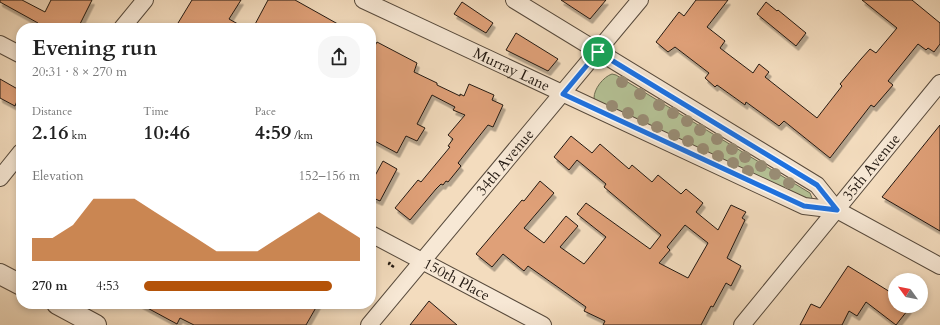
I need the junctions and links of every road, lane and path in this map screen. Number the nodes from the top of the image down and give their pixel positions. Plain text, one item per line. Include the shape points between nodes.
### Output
1 (145, 0) edge
2 (363, 0) edge
3 (514, 0) edge
4 (640, 0) edge
5 (126, 23) edge
6 (0, 44) edge
7 (16, 52) edge
8 (598, 52) junction
9 (940, 83) edge
10 (563, 94) junction
11 (16, 158) edge
12 (0, 178) edge
13 (837, 210) junction
14 (376, 237) edge
15 (422, 261) junction
16 (940, 266) edge
17 (0, 274) edge
18 (16, 282) edge
19 (66, 309) edge
20 (96, 325) edge
21 (369, 325) edge
22 (543, 325) edge
23 (742, 325) edge

1 - 5 street
2 - 10 street, Murray Lane
3 - 8 street
4 - 8 street, 34th Avenue
6 - 7 street
8 - 10 street, 34th Avenue
8 - 13 street via 817,185
9 - 13 street, 35th Avenue
10 - 13 street, Murray Lane via 804,206
10 - 15 street, 34th Avenue
11 - 12 street
13 - 16 street
13 - 23 street, 35th Avenue
14 - 15 street, 150th Place
15 - 21 street, 34th Avenue
15 - 22 street, 150th Place
17 - 18 street
19 - 20 street

